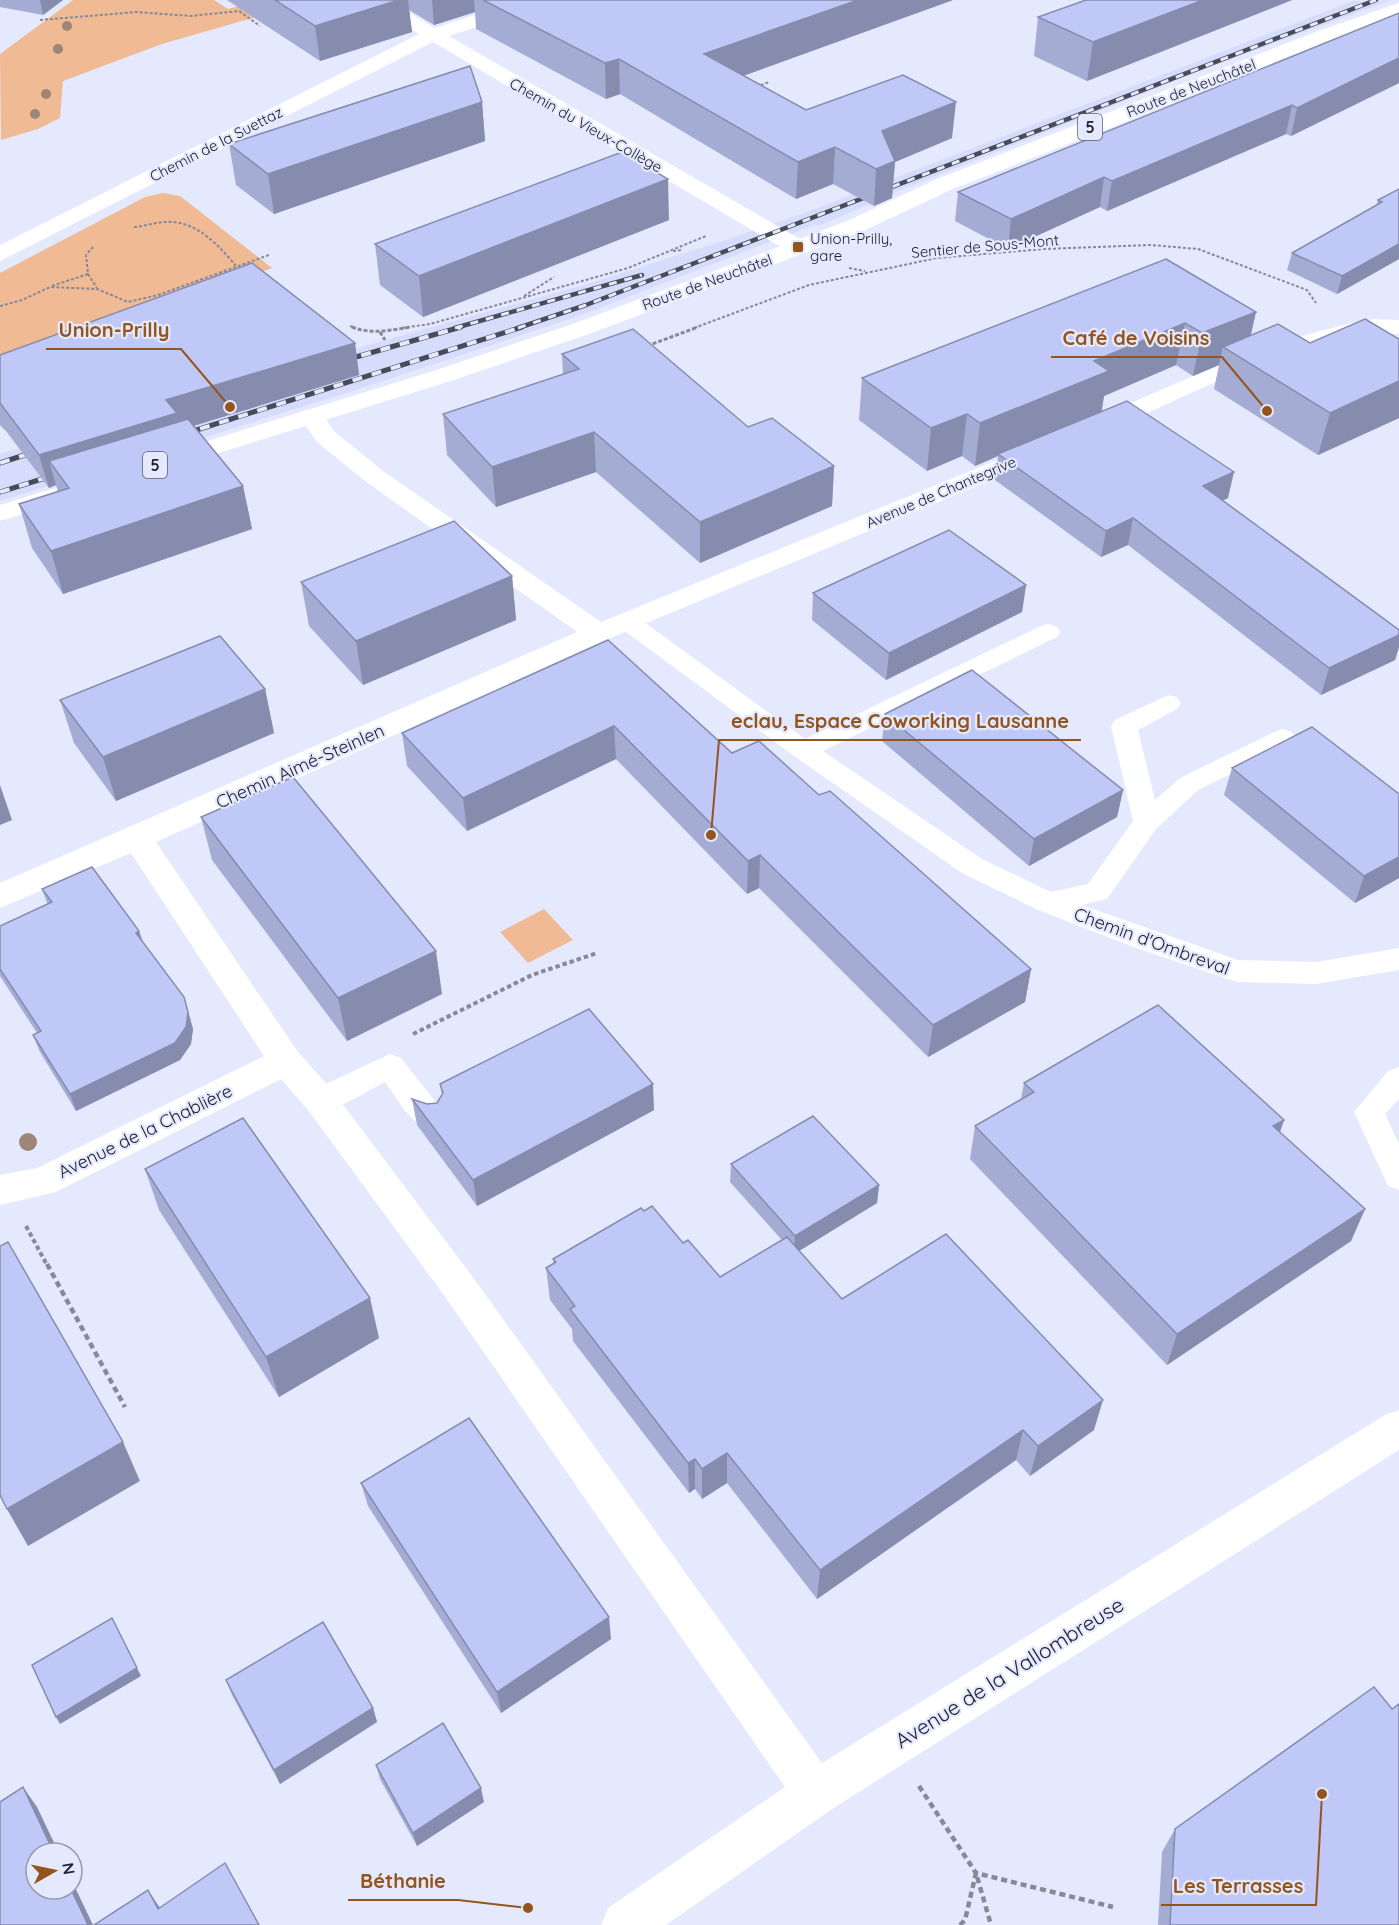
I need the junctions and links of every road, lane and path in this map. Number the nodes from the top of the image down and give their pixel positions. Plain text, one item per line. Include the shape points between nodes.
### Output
1 (374, 0) edge
2 (539, 0) edge
3 (1399, 9) edge
4 (40, 20) dead end
5 (260, 26) dead end
6 (432, 35) junction
7 (769, 82) edge
8 (749, 89) edge
9 (129, 228) dead end
10 (710, 235) dead end
11 (94, 247) dead end
12 (799, 248) junction
13 (685, 250) dead end
14 (673, 251) junction
15 (0, 254) edge
16 (268, 255) dead end
17 (237, 267) junction
18 (854, 268) dead end
19 (866, 272) junction
20 (88, 274) junction
21 (554, 278) edge
22 (50, 287) junction
23 (97, 289) junction
24 (519, 299) junction
25 (0, 306) edge
26 (1319, 309) dead end
27 (1396, 321) edge
28 (350, 326) dead end
29 (581, 329) junction
30 (380, 332) junction
31 (385, 340) dead end
32 (311, 416) junction
33 (144, 468) edge
34 (89, 486) edge
35 (0, 513) edge
36 (627, 621) junction
37 (1048, 632) dead end
38 (598, 633) junction
39 (1168, 703) dead end
40 (1283, 738) dead end
41 (803, 750) junction
42 (1147, 822) junction
43 (137, 838) junction
44 (0, 896) edge
45 (1048, 903) junction
46 (597, 953) dead end
47 (1399, 959) edge
48 (404, 1039) dead end
49 (286, 1061) junction
50 (1399, 1079) edge
51 (320, 1100) junction
52 (430, 1118) edge
53 (1399, 1177) edge
54 (10, 1203) edge
55 (125, 1407) dead end
56 (1399, 1428) edge
57 (919, 1785) dead end
58 (816, 1793) junction
59 (976, 1873) junction
60 (1113, 1907) dead end
61 (625, 1925) edge
62 (960, 1925) edge
63 (991, 1925) edge

1 - 6 street, Chemin du Vieux-Collège
2 - 6 street, Chemin de la Suettaz
3 - 12 street, Route de Neuchâtel / 5 via 956,180
4 - 5 path via 137,12 191,16 240,11
6 - 12 street, Chemin du Vieux-Collège
6 - 15 street, Chemin de la Suettaz
7 - 8 path
9 - 17 path via 174,222 207,237
10 - 14 path
11 - 20 path via 86,255
12 - 29 street, Route de Neuchâtel / 5
13 - 14 path
14 - 24 path
16 - 17 path
17 - 23 path via 158,296 128,302
18 - 19 path
19 - 26 path, Sentier de Sous-Mont via 937,258 1151,245 1198,249 1307,290
19 - 29 path, Sentier de Sous-Mont via 809,285 640,349 624,339
20 - 22 path
20 - 23 path
21 - 24 path
22 - 23 path
22 - 25 path
24 - 30 path via 430,324
27 - 36 street, Avenue de Chantegrive via 1339,331 1286,348
28 - 30 path
29 - 32 street, Route de Neuchâtel / 5
30 - 31 path
32 - 33 street, Route de Neuchâtel / 5
32 - 38 street via 326,437 374,476
34 - 35 street
36 - 38 street, Avenue de Chantegrive
36 - 41 lane, Chemin d'Ombreval
37 - 41 lane
38 - 43 street, Chemin Aimé-Steinlen
39 - 42 lane via 1124,726
40 - 42 lane, Chemin d'Ombreval via 1189,784
41 - 45 lane, Chemin d'Ombreval via 972,866
42 - 45 lane, Chemin d'Ombreval via 1097,892
43 - 44 street, Chemin Aimé-Steinlen
43 - 49 street
45 - 47 lane, Chemin d'Ombreval via 1237,971 1316,973
46 - 48 path via 532,975
49 - 51 street
49 - 54 street, Avenue de la Chablière via 44,1182
50 - 53 lane via 1369,1112
51 - 52 lane via 390,1066
51 - 58 street via 465,1296
54 - 55 path
56 - 58 street, Avenue de la Vallombreuse
57 - 59 path
58 - 61 street, Avenue de la Vallombreuse
59 - 60 path
59 - 62 path via 965,1920
59 - 63 path

